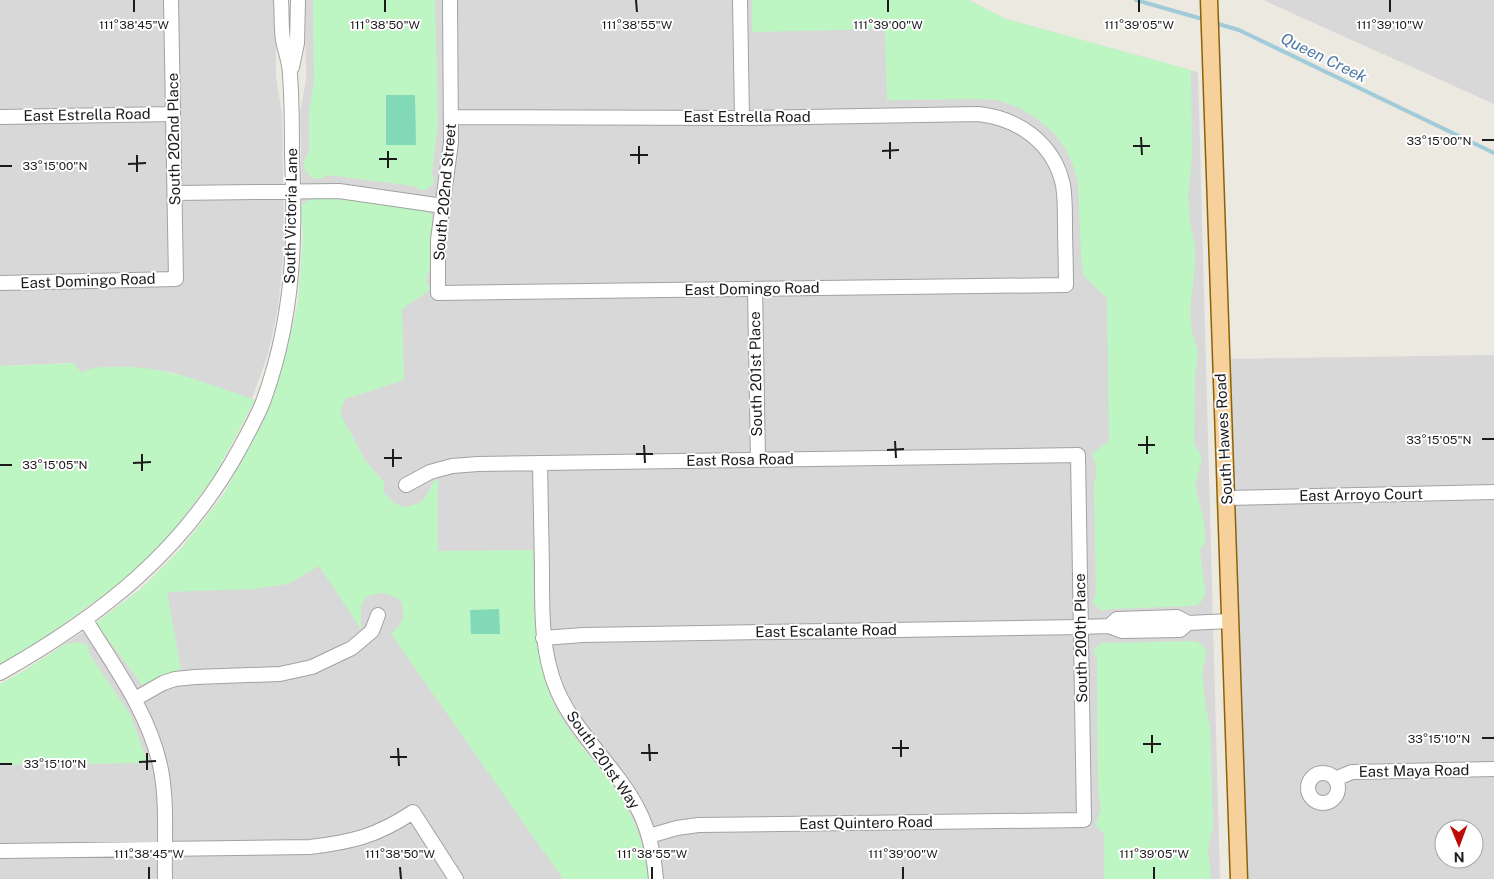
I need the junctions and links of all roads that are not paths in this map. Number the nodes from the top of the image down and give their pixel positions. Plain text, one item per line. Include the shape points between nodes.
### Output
1 (171, 0) edge
2 (281, 0) edge
3 (298, 0) edge
4 (450, 0) edge
5 (740, 0) edge
6 (1209, 0) edge
7 (290, 73) junction
8 (173, 114) junction
9 (0, 117) edge
10 (452, 117) junction
11 (742, 118) junction
12 (293, 190) junction
13 (175, 193) junction
14 (442, 206) junction
15 (176, 278) joint
16 (0, 283) edge
17 (1066, 284) joint
18 (755, 289) junction
19 (438, 293) joint
20 (1078, 455) joint
21 (758, 460) junction
22 (540, 463) junction
23 (406, 485) dead end
24 (1494, 492) edge
25 (1227, 498) junction
26 (378, 615) dead end
27 (85, 619) junction
28 (1230, 621) junction
29 (1081, 627) junction
30 (543, 638) junction
31 (0, 673) edge
32 (135, 699) junction
33 (1494, 770) edge
34 (1335, 779) dead end
35 (1084, 820) joint
36 (649, 836) junction
37 (164, 849) junction
38 (0, 851) edge
39 (165, 879) edge
40 (456, 879) edge
41 (656, 879) edge
42 (1239, 879) edge

1 - 8 street, South 202nd Place
2 - 7 street, South Victoria Lane via 283,38
3 - 7 street, South Victoria Lane via 297,43
4 - 10 street, South 202nd Street
5 - 11 street
6 - 25 main road, South Hawes Road
7 - 12 street, South Victoria Lane
8 - 9 street, East Estrella Road
8 - 13 street, South 202nd Place
10 - 11 street, East Estrella Road
10 - 14 street, South 202nd Street via 451,149
11 - 17 street, East Estrella Road via 978,114 1012,122 1036,138 1054,162 1063,184
12 - 13 street
12 - 14 street via 339,191
12 - 27 street, South Victoria Lane via 294,232 288,303 263,402 227,471 183,532 151,566
13 - 15 street, South 202nd Place
14 - 19 street, South 202nd Street
15 - 16 street, East Domingo Road
17 - 18 street, East Domingo Road
18 - 19 street, East Domingo Road
18 - 21 street, South 201st Place
20 - 21 street, East Rosa Road
20 - 29 street, South 200th Place
21 - 22 street, East Rosa Road
22 - 23 street, East Rosa Road via 452,466 430,472
22 - 30 street, South 201st Way
24 - 25 street, East Arroyo Court
25 - 28 main road, South Hawes Road
26 - 32 street via 372,631 352,648 312,667 280,674 175,679
27 - 31 street, South Victoria Lane
27 - 32 street
28 - 29 street, East Escalante Road via 1188,623 1180,630 1122,631 1109,626
28 - 42 main road, South Hawes Road
29 - 30 street, East Escalante Road
29 - 35 street, South 200th Place
30 - 36 street, South 201st Way via 551,675 562,702 632,799
32 - 37 street via 150,732 160,766
33 - 34 street, East Maya Road via 1352,772
35 - 36 street, East Quintero Road via 698,825
36 - 41 street, South 201st Way
37 - 38 street
37 - 39 street
37 - 40 street via 331,845 379,832 413,812

